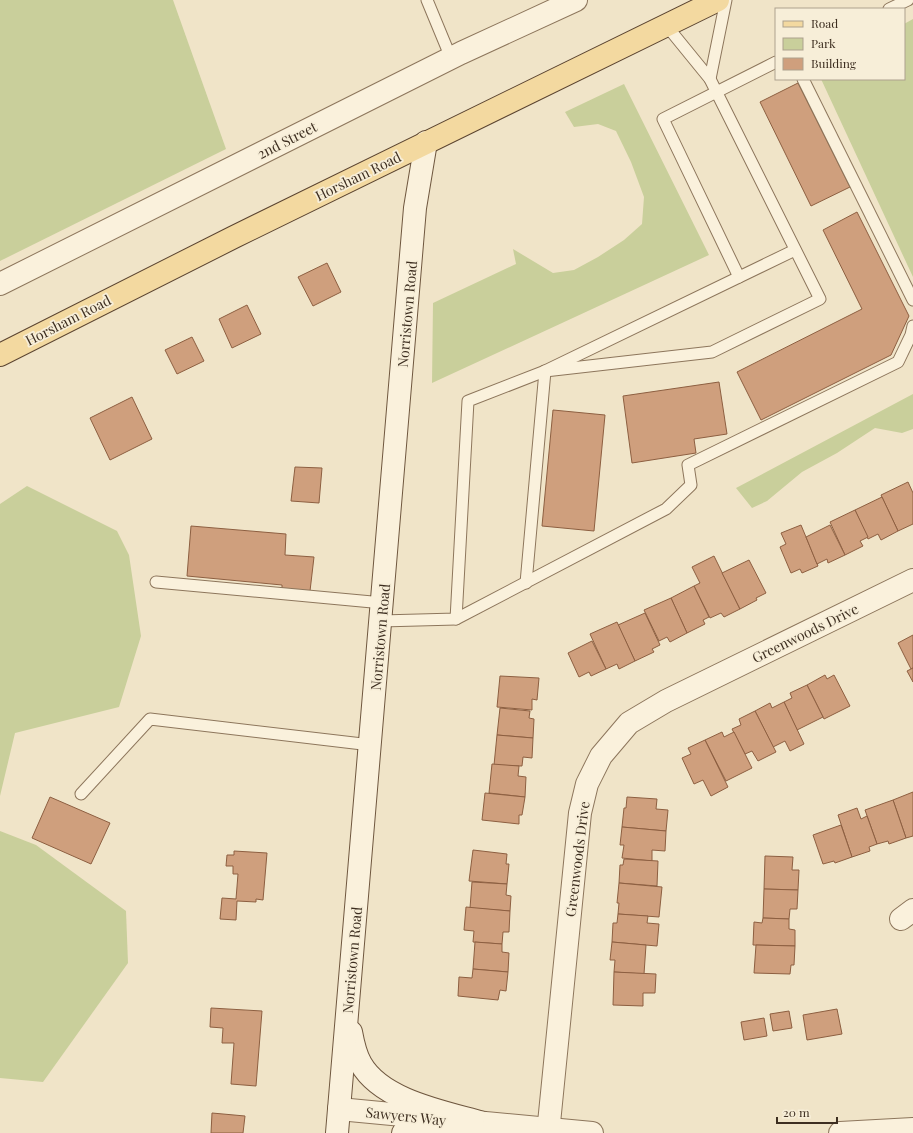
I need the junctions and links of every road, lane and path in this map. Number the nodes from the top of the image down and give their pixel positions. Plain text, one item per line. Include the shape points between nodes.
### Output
1 (427, 0) edge
2 (576, 0) edge
3 (718, 0) edge
4 (726, 0) edge
5 (908, 0) edge
6 (891, 8) edge
7 (666, 25) junction
8 (451, 58) junction
9 (775, 62) edge
10 (710, 79) junction
11 (803, 80) edge
12 (716, 91) junction
13 (426, 142) junction
14 (795, 250) junction
15 (739, 277) junction
16 (0, 284) edge
17 (913, 300) edge
18 (913, 326) edge
19 (0, 355) edge
20 (545, 371) junction
21 (913, 580) edge
22 (156, 582) dead end
23 (526, 582) junction
24 (382, 612) junction
25 (456, 619) junction
26 (371, 744) junction
27 (81, 794) dead end
28 (347, 1015) junction
29 (339, 1109) junction
30 (483, 1123) junction
31 (913, 1129) edge
32 (548, 1131) edge
33 (337, 1133) edge
34 (403, 1133) edge
35 (592, 1133) edge
36 (840, 1133) edge

1 - 8 lane
2 - 8 street, 2nd Street
3 - 7 main road, Horsham Road
4 - 10 lane
5 - 6 lane
7 - 10 lane
7 - 13 main road, Horsham Road
8 - 16 street, 2nd Street
9 - 12 lane
10 - 12 lane
11 - 17 lane
12 - 14 lane
12 - 15 lane via 663,119
13 - 19 main road, Horsham Road
13 - 24 street, Norristown Road via 415,208
14 - 15 lane
14 - 20 lane via 820,299 712,352
15 - 20 lane
18 - 23 lane via 898,362 688,465 691,485 666,509
20 - 23 lane
20 - 25 lane via 468,401
21 - 32 street, Greenwoods Drive via 666,701 629,723 600,756 587,784 580,813
22 - 24 lane
23 - 25 lane
24 - 25 lane
24 - 26 street, Norristown Road
26 - 27 lane via 150,719
26 - 28 street, Norristown Road
28 - 29 street, Norristown Road
28 - 30 street via 353,1047 361,1064 379,1084 407,1100
29 - 30 street, Sawyers Way
29 - 33 street, Norristown Road
30 - 32 street, Sawyers Way
30 - 34 street
31 - 36 street
32 - 35 street, Sawyers Way

